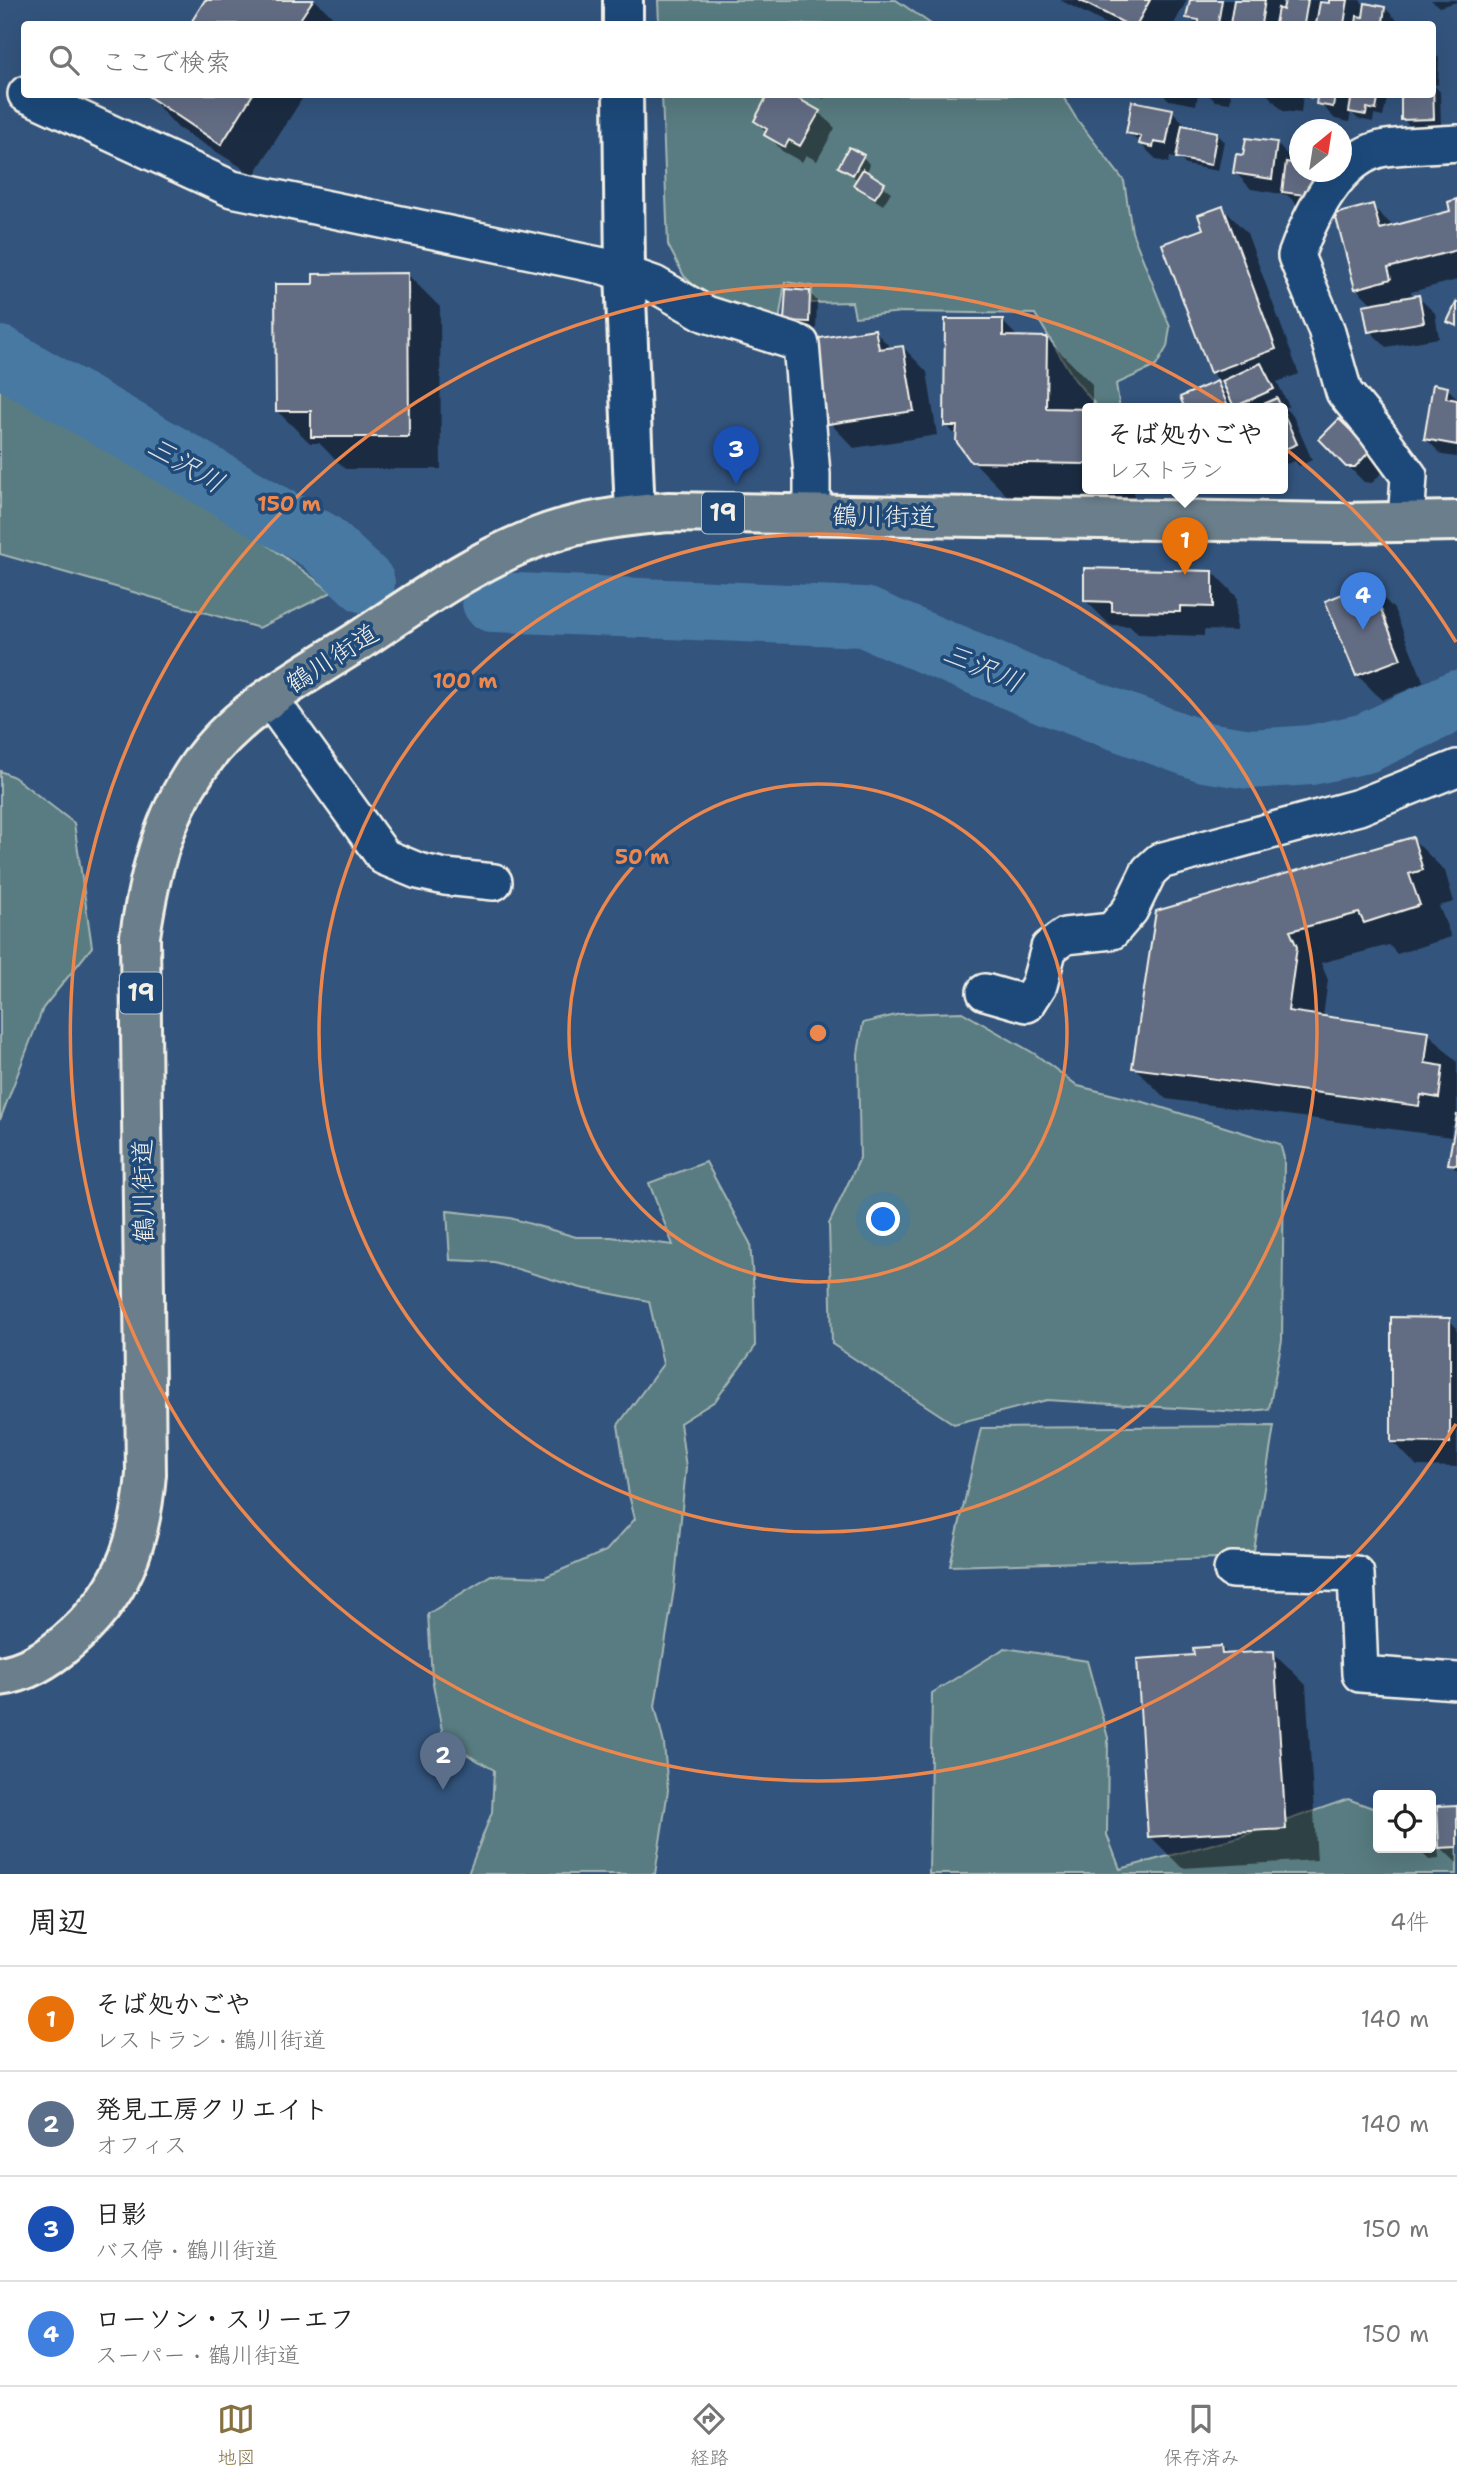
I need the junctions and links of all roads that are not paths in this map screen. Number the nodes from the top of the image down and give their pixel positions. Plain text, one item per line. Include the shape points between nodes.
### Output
1 (622, 0) edge
2 (623, 21) edge
3 (0, 83) edge
4 (21, 92) edge
5 (34, 98) edge
6 (623, 98) edge
7 (1457, 143) edge
8 (625, 272) junction
9 (635, 514) junction
10 (812, 515) junction
11 (1457, 521) edge
12 (1406, 523) junction
13 (269, 698) junction
14 (1457, 768) edge
15 (494, 882) dead end
16 (985, 992) dead end
17 (1232, 1570) dead end
18 (0, 1676) edge
19 (1457, 1681) edge

1 - 2 street
3 - 4 street
5 - 8 street via 232,189
6 - 8 street
7 - 12 street via 1384,148 1357,159 1309,221 1296,256 1344,392 1409,476
8 - 9 street
8 - 10 street via 706,314 801,344
9 - 10 main road, 鶴川街道 / 19
9 - 13 main road, 鶴川街道 / 19 via 549,533 505,551 453,579
10 - 12 main road, 鶴川街道 / 19
11 - 12 main road, 鶴川街道 / 19
13 - 15 street via 384,857 418,871
13 - 18 main road, 鶴川街道 / 19 via 232,729 199,766 157,852 146,897 140,936 146,1474 142,1515 124,1572 80,1632 54,1654 16,1674
14 - 16 street via 1359,807 1160,861 1112,931 1065,936 1049,948 1039,985 1027,1004
17 - 19 street via 1356,1574 1360,1674

